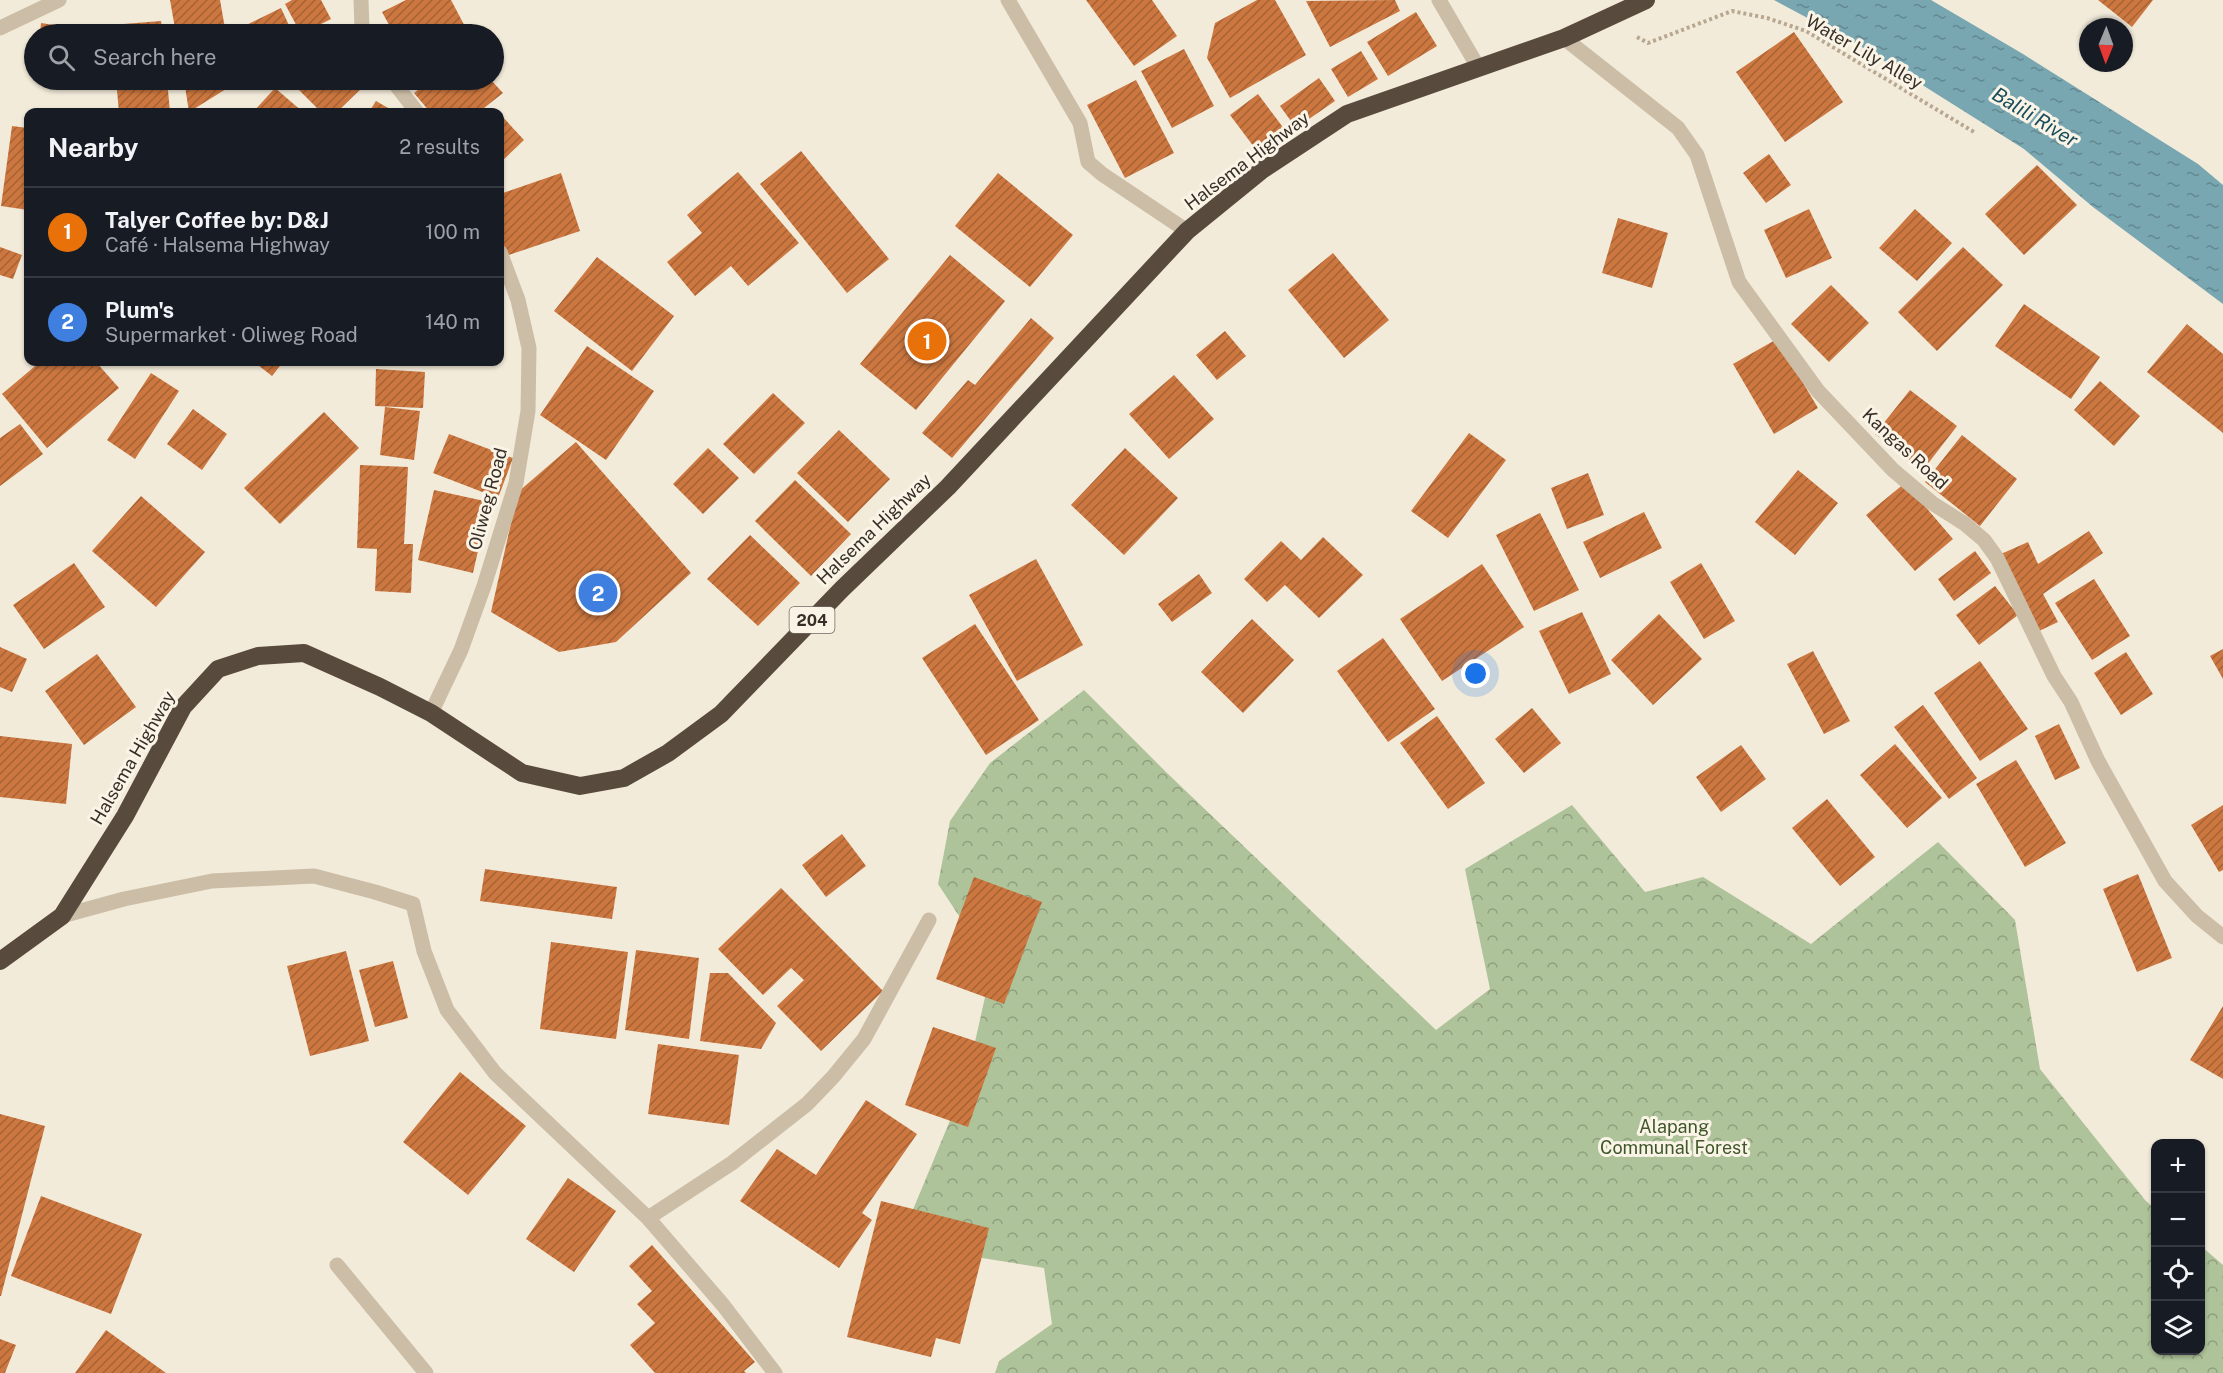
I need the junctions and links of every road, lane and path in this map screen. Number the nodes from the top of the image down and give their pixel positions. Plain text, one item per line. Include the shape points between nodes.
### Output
1 (59, 0) edge
2 (361, 0) edge
3 (1008, 0) edge
4 (1439, 0) edge
5 (1646, 0) edge
6 (1601, 20) junction
7 (362, 24) edge
8 (0, 28) edge
9 (1564, 38) junction
10 (1478, 67) junction
11 (400, 90) edge
12 (414, 108) edge
13 (1974, 132) dead end
14 (1187, 231) junction
15 (504, 263) edge
16 (431, 713) junction
17 (62, 916) junction
18 (929, 920) dead end
19 (2223, 937) edge
20 (0, 961) edge
21 (648, 1218) junction
22 (337, 1265) dead end
23 (426, 1373) edge
24 (775, 1373) edge

1 - 8 street
2 - 7 street
3 - 14 street via 1080,123 1089,162
4 - 10 street
5 - 6 highway, Halsema Highway / 204
6 - 9 highway, Halsema Highway / 204
6 - 13 path, Water Lily Alley via 1648,42 1732,11 1767,18 1806,31
9 - 10 highway, Halsema Highway / 204
9 - 19 street, Kangas Road via 1678,128 1697,154 1740,282 1818,392 1893,470 1984,540 1997,558 2098,761 2165,881
10 - 14 highway, Halsema Highway / 204 via 1347,114 1262,170
11 - 12 street
14 - 16 highway, Halsema Highway / 204 via 948,487 721,714 668,753 624,778 580,786 522,773
15 - 16 street, Oliweg Road via 530,348 528,411 516,483 484,586 461,650
16 - 17 highway, Halsema Highway / 204 via 304,653 258,656 218,669 183,707 125,816
17 - 20 highway, Halsema Highway / 204
17 - 21 street via 124,898 212,881 314,876 413,904 424,951 447,1010 495,1073
18 - 21 street via 864,1039 833,1077 807,1104 732,1163
21 - 24 street
22 - 23 street

